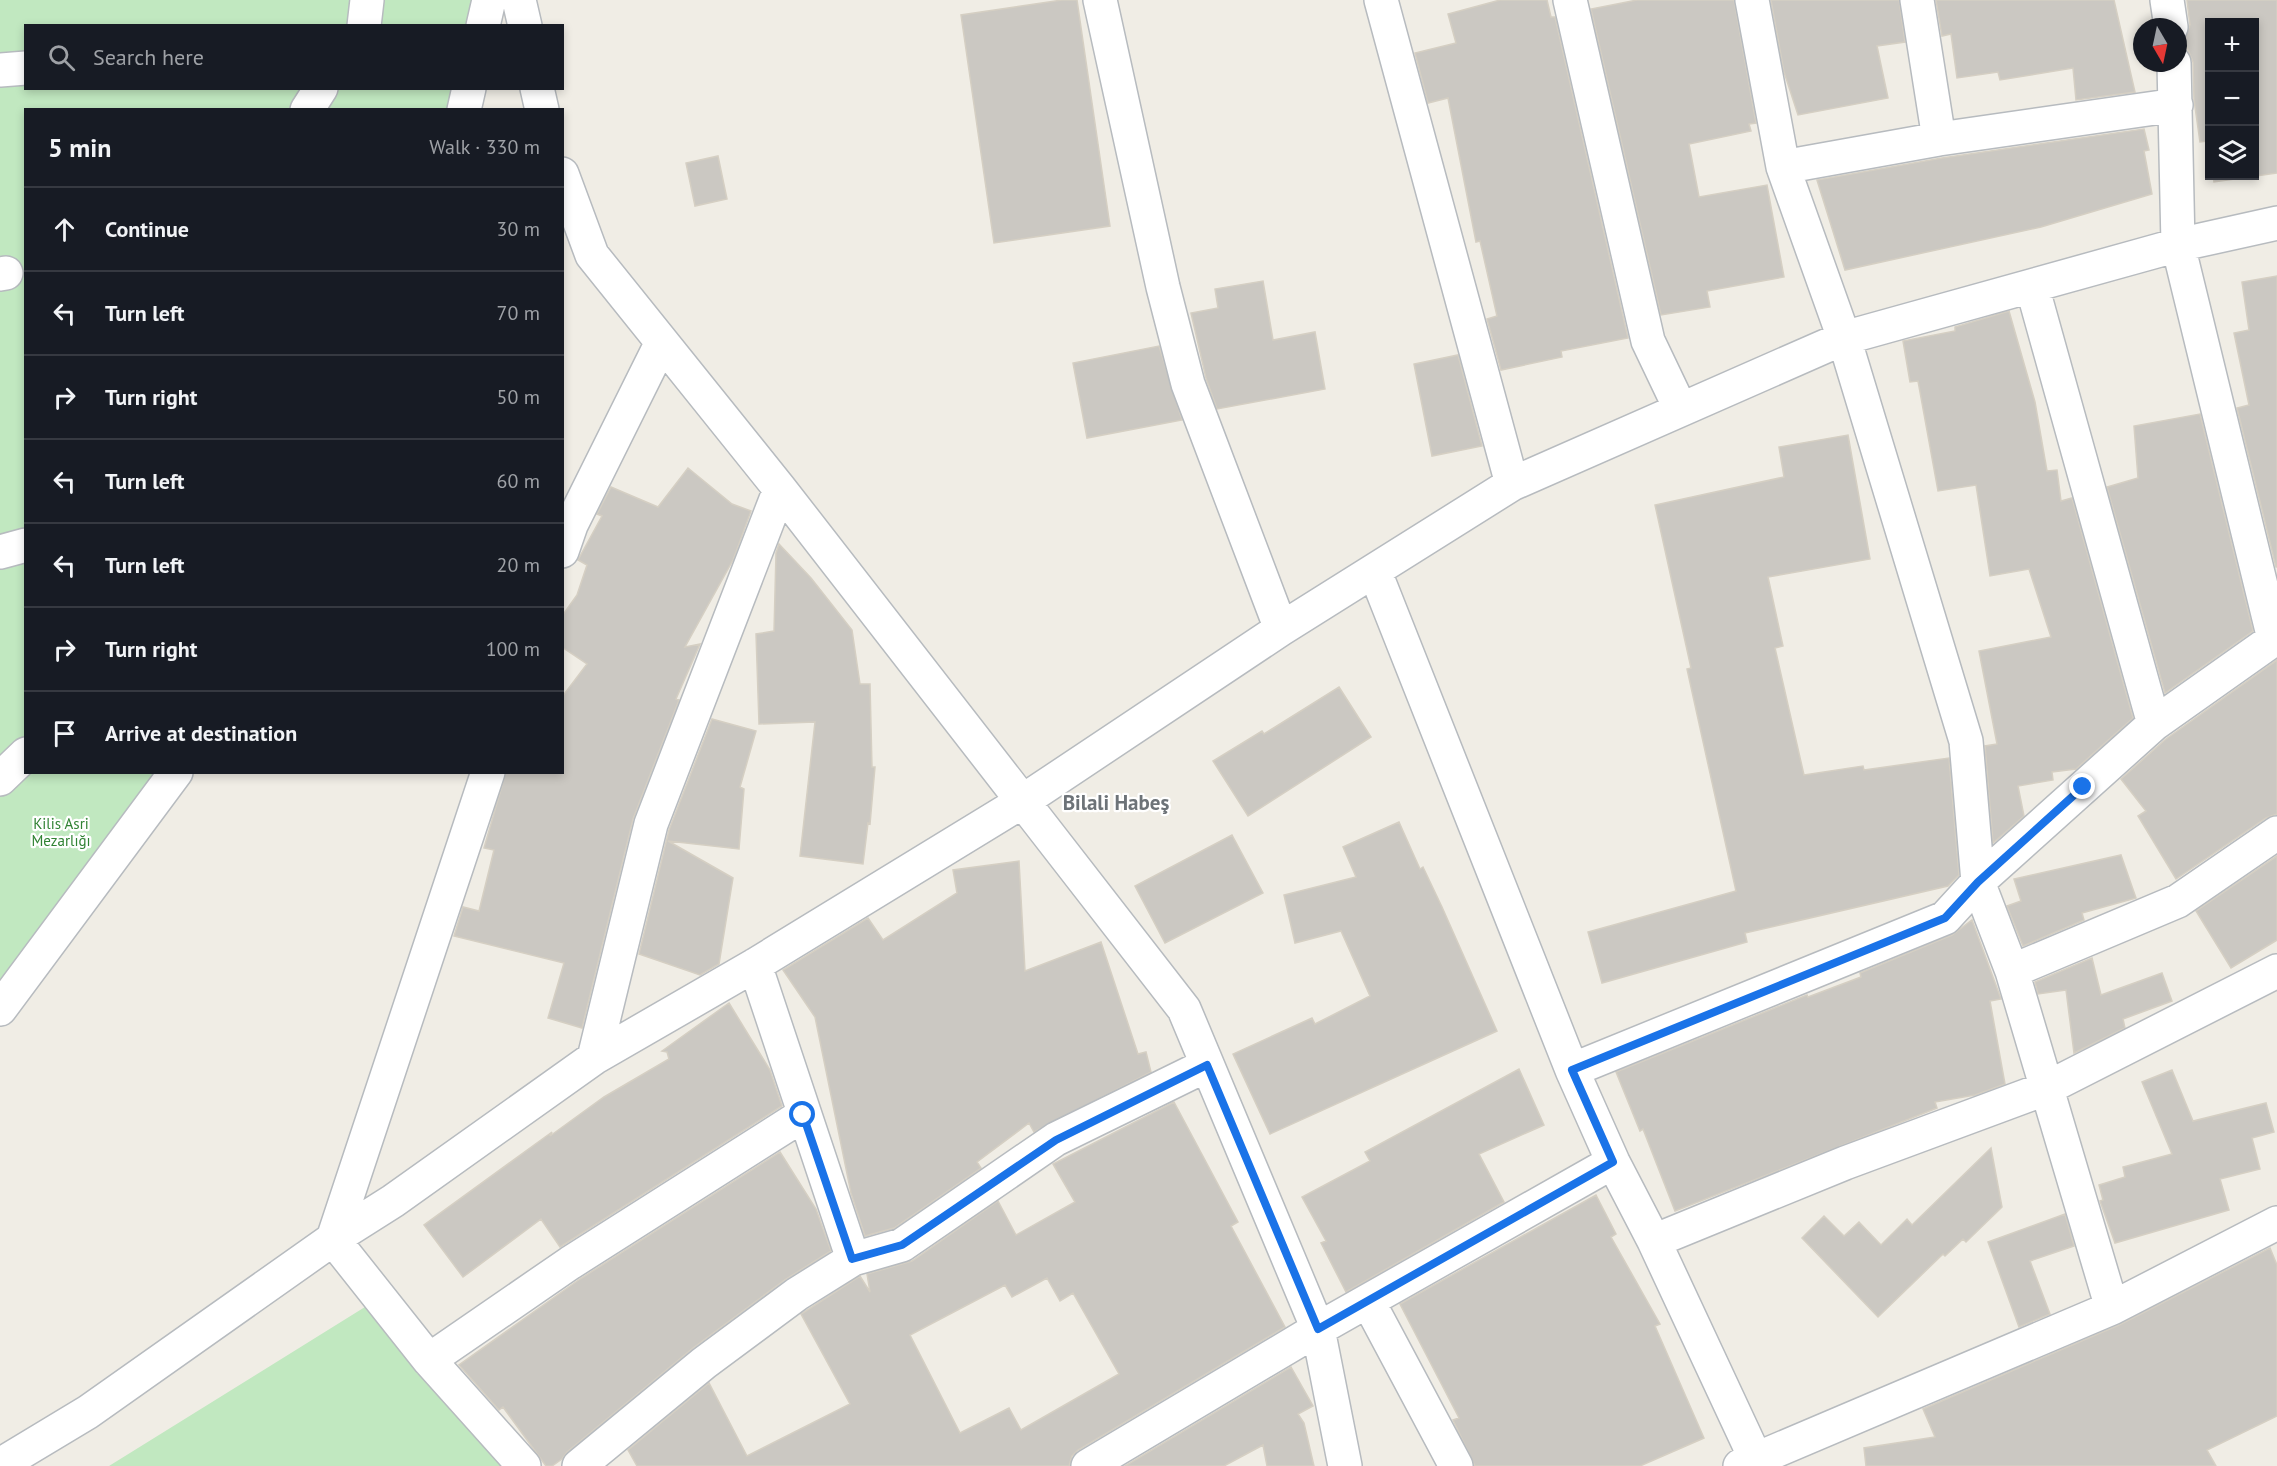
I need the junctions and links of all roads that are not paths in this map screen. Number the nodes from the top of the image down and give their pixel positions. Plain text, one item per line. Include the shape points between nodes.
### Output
1 (367, 0) edge
2 (489, 0) edge
3 (519, 0) edge
4 (1100, 0) edge
5 (1382, 0) edge
6 (1570, 0) edge
7 (1752, 0) edge
8 (1917, 0) edge
9 (2167, 0) edge
10 (2170, 18) edge
11 (364, 24) edge
12 (483, 24) edge
13 (525, 24) edge
14 (24, 68) edge
15 (0, 70) edge
16 (2174, 72) edge
17 (320, 90) edge
18 (469, 90) edge
19 (537, 90) edge
20 (2176, 105) junction
21 (308, 108) edge
22 (464, 108) edge
23 (542, 108) edge
24 (1939, 139) junction
25 (1783, 167) junction
26 (564, 179) edge
27 (2277, 223) edge
28 (2178, 244) junction
29 (2032, 286) junction
30 (1844, 338) junction
31 (661, 344) junction
32 (1680, 408) junction
33 (1512, 484) junction
34 (780, 489) junction
35 (564, 545) edge
36 (24, 546) edge
37 (0, 552) edge
38 (1375, 572) junction
39 (1281, 628) junction
40 (2276, 638) edge
41 (2154, 724) junction
42 (24, 756) edge
43 (175, 774) edge
44 (488, 774) edge
45 (0, 779) edge
46 (1023, 801) junction
47 (2277, 833) edge
48 (1978, 882) junction
49 (755, 965) junction
50 (2012, 971) junction
51 (2274, 979) edge
52 (0, 1009) edge
53 (594, 1058) junction
54 (1207, 1065) junction
55 (1572, 1070) junction
56 (2047, 1088) junction
57 (803, 1115) junction
58 (1613, 1162) junction
59 (2277, 1223) edge
60 (333, 1239) junction
61 (1654, 1241) junction
62 (852, 1259) junction
63 (1368, 1301) junction
64 (2112, 1308) junction
65 (1318, 1329) junction
66 (429, 1360) junction
67 (1752, 1464) edge
68 (0, 1465) edge
69 (524, 1466) edge
70 (579, 1466) edge
71 (1088, 1466) edge
72 (1345, 1466) edge
73 (1456, 1466) edge

1 - 11 street
2 - 12 street
3 - 13 street
4 - 39 street via 1188,384
5 - 33 street
6 - 32 street via 1648,340
7 - 25 street
8 - 24 street
9 - 10 street
14 - 15 street
16 - 20 street
17 - 21 street
18 - 22 street
19 - 23 street
20 - 24 street
20 - 28 street
24 - 25 street
25 - 30 street
26 - 31 street via 592,255
27 - 28 street
28 - 29 street
28 - 40 street
29 - 30 street
29 - 41 street
30 - 32 street
30 - 48 street via 1966,741
31 - 34 street
31 - 35 street
32 - 33 street
33 - 38 street
34 - 46 street
34 - 53 street via 651,824
36 - 37 street
38 - 39 street
38 - 55 street
39 - 46 street
40 - 41 street
41 - 48 street
42 - 45 street
43 - 52 street
44 - 60 street
46 - 49 street
46 - 54 street via 1184,1009
47 - 50 street via 2178,901
48 - 50 street
48 - 55 street via 1945,918
49 - 53 street
49 - 57 street
50 - 56 street
51 - 56 street
53 - 60 street
54 - 62 street via 1056,1140 902,1245
54 - 65 street
55 - 58 street
56 - 61 street via 1845,1163
56 - 64 street
57 - 62 street
57 - 66 street via 570,1263
58 - 61 street
58 - 63 street
59 - 64 street
60 - 66 street
60 - 68 street via 88,1412
61 - 67 street
62 - 70 street via 704,1363
63 - 65 street
63 - 73 street
64 - 67 street
65 - 71 street
65 - 72 street
66 - 69 street

